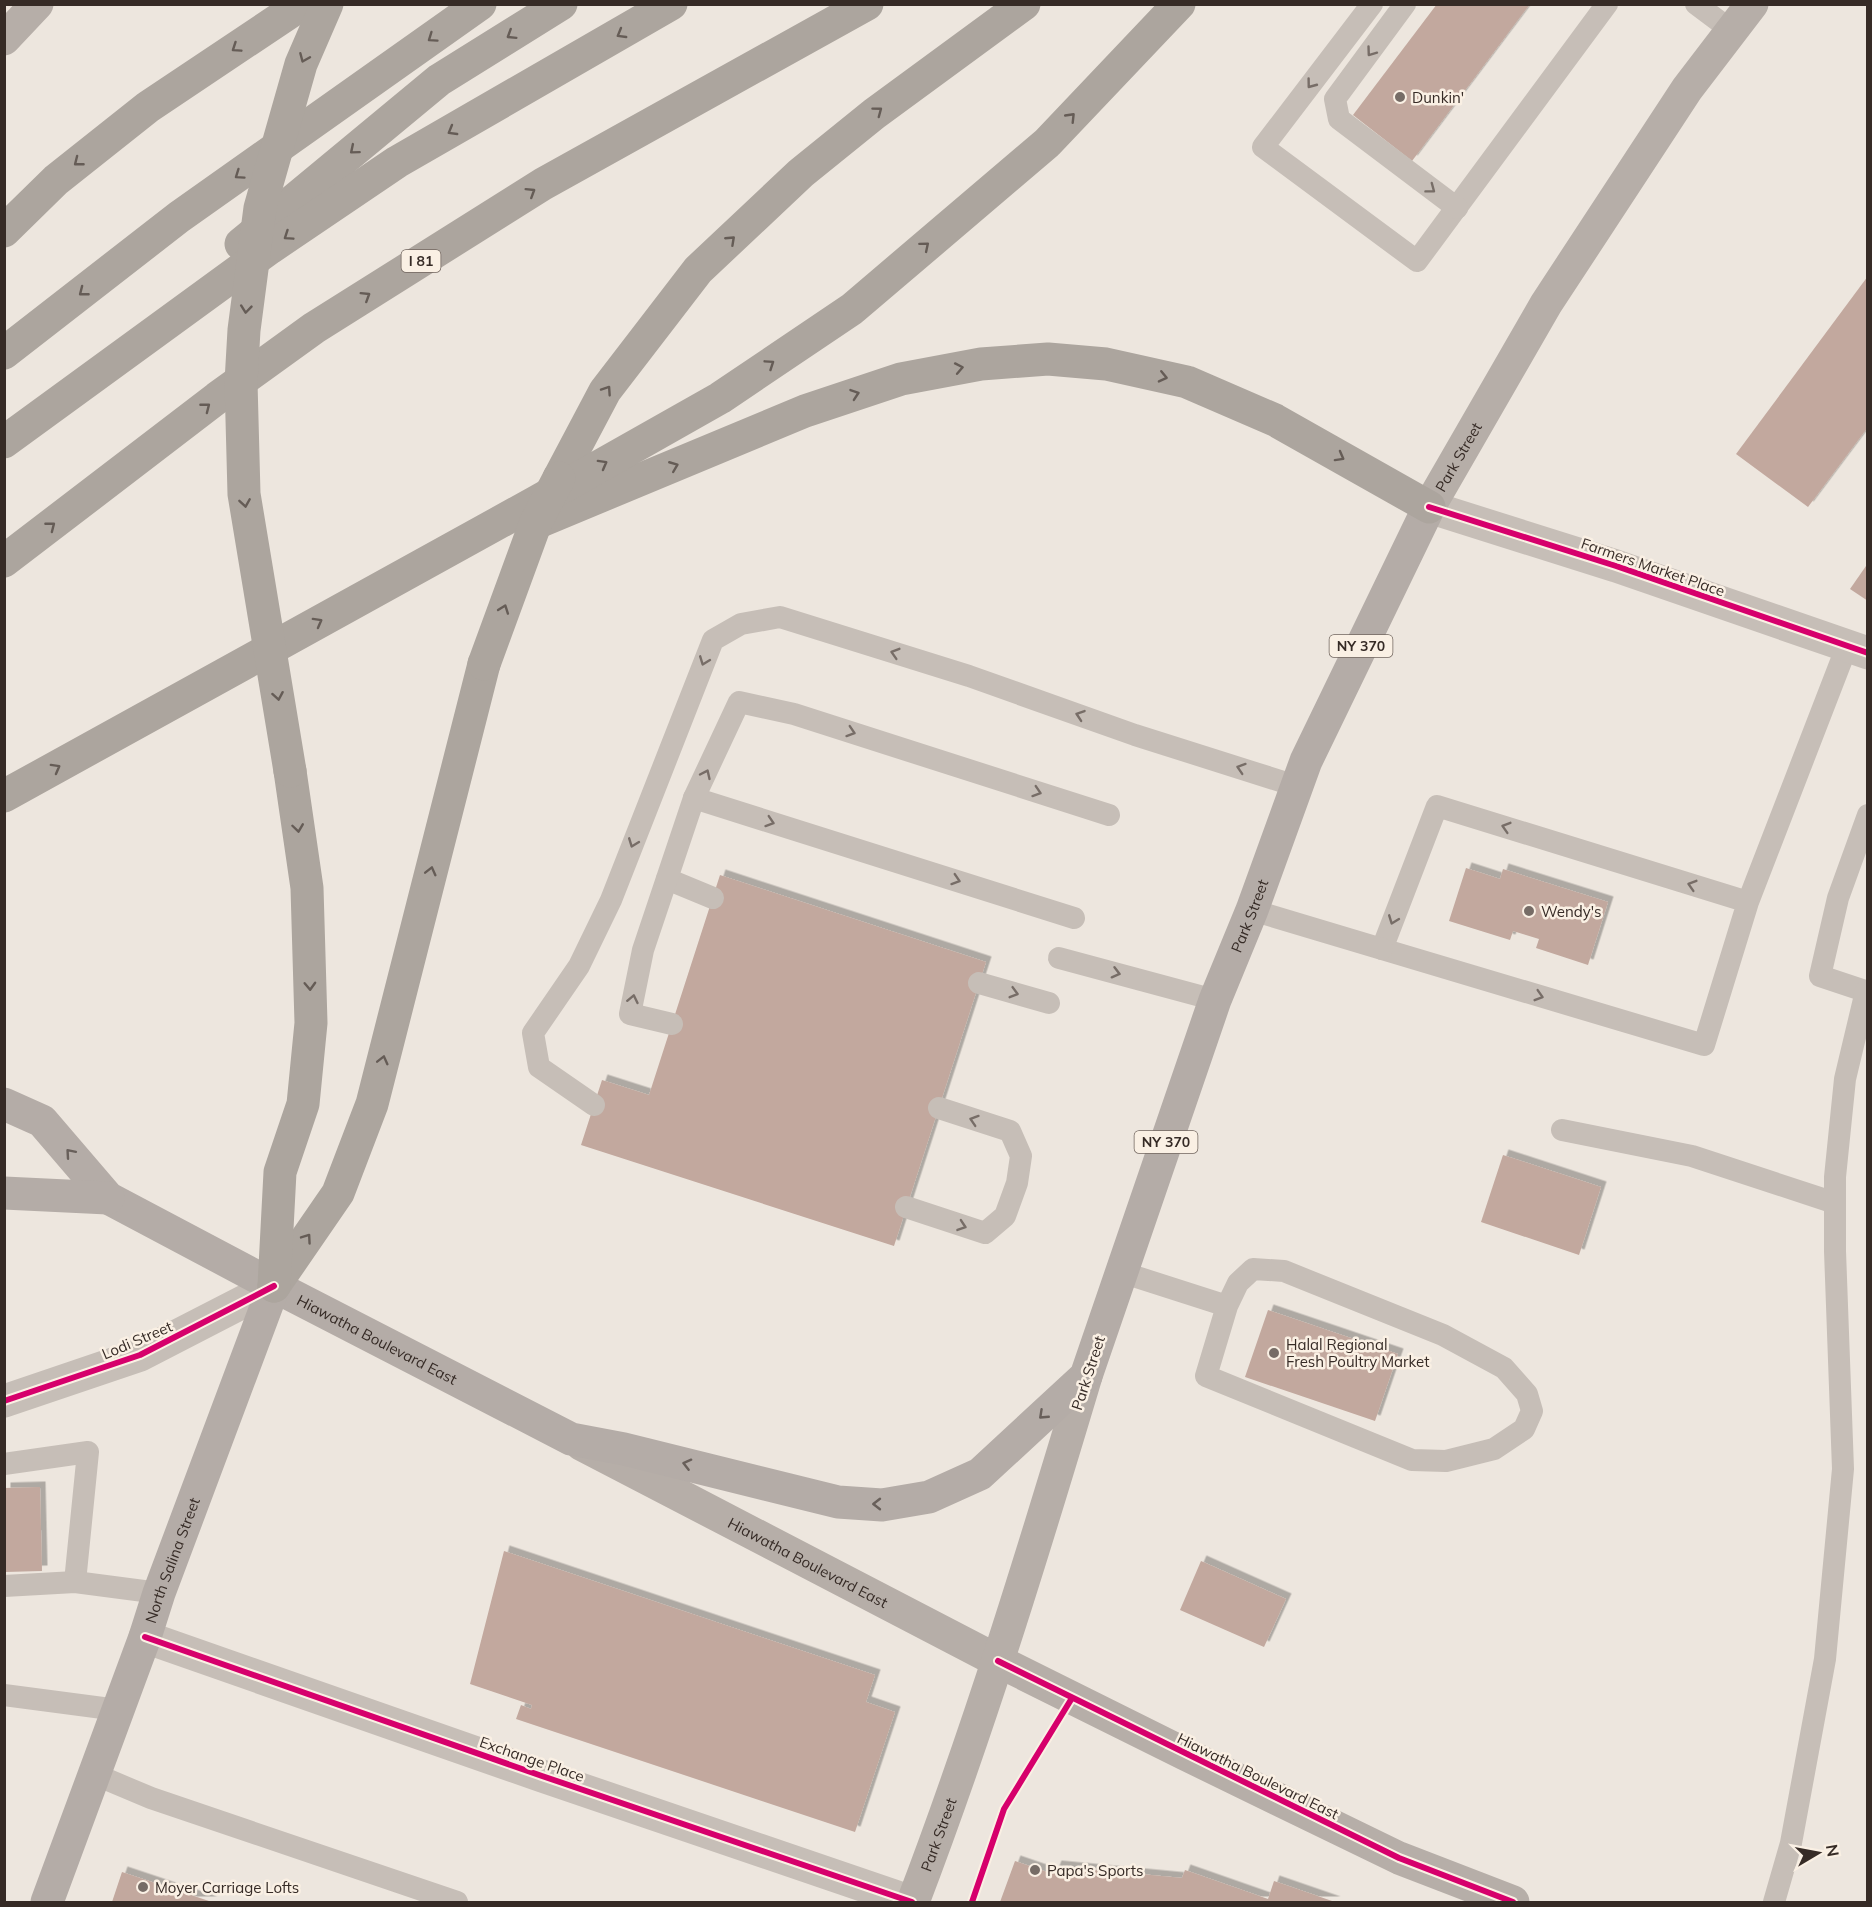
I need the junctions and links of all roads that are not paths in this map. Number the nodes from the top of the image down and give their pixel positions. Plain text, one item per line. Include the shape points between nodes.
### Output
1 (37, 4) edge
2 (302, 4) edge
3 (327, 4) edge
4 (480, 4) edge
5 (561, 4) edge
6 (671, 4) edge
7 (867, 4) edge
8 (1024, 4) edge
9 (1179, 4) edge
10 (1372, 4) edge
11 (1406, 4) edge
12 (1607, 4) edge
13 (1696, 4) edge
14 (1752, 4) edge
15 (1732, 31) junction
16 (4, 39) edge
17 (1457, 208) junction
18 (4, 231) edge
19 (4, 353) edge
20 (4, 441) edge
21 (1429, 507) junction
22 (4, 561) edge
23 (387, 584) junction
24 (1857, 649) edge
25 (1296, 786) junction
26 (4, 796) edge
27 (694, 798) junction
28 (1109, 815) dead end
29 (1868, 815) edge
30 (667, 879) junction
31 (713, 898) dead end
32 (1748, 902) junction
33 (1252, 910) junction
34 (1074, 918) dead end
35 (1382, 949) junction
36 (1059, 958) dead end
37 (979, 982) dead end
38 (1867, 992) edge
39 (1215, 1000) junction
40 (1049, 1003) dead end
41 (672, 1024) dead end
42 (4, 1104) edge
43 (594, 1105) dead end
44 (939, 1108) dead end
45 (1562, 1130) dead end
46 (4, 1193) edge
47 (108, 1198) junction
48 (1835, 1203) junction
49 (906, 1207) dead end
50 (1121, 1272) junction
51 (274, 1286) junction
52 (1227, 1306) junction
53 (1086, 1376) junction
54 (4, 1401) edge
55 (571, 1439) junction
56 (4, 1464) edge
57 (75, 1582) junction
58 (4, 1586) edge
59 (159, 1593) junction
60 (145, 1636) junction
61 (998, 1661) junction
62 (4, 1695) edge
63 (118, 1710) junction
64 (94, 1774) junction
65 (47, 1902) edge
66 (457, 1902) edge
67 (913, 1902) edge
68 (1513, 1902) edge
69 (1774, 1902) edge

1 - 16 main road
2 -> 18 highway via 148,107 56,180
3 -> 51 highway, bridge via 301,64 260,208 241,382 243,494 307,888 311,1023 303,1104 280,1173
4 -> 19 highway via 179,217
5 -> 20 highway via 440,80
6 -> 20 highway via 397,162 270,248
22 -> 7 highway, I 81 via 314,328 543,184
51 -> 8 highway, bridge via 339,1193 372,1104 484,664 536,522 605,391 699,270 801,173
23 -> 9 highway via 720,398 852,309 1047,143
10 -> 17 lane via 1263,147 1417,261
11 -> 17 lane via 1335,99 1339,119
12 - 17 lane
13 - 15 lane
14 - 15 main road, Park Street / NY 370
15 - 21 main road, Park Street / NY 370 via 1687,89 1546,304
23 -> 21 highway via 805,411 901,379 981,364 1048,359 1106,364 1187,382 1275,420
21 - 24 street, Farmers Market Place
21 - 25 main road, Park Street / NY 370
26 -> 23 highway
24 - 32 lane
25 - 33 main road, Park Street / NY 370
25 -> 43 lane via 780,617 741,624 713,640 611,900 579,966 533,1033 539,1068
27 -> 28 lane via 739,702 794,714
27 - 30 lane
27 -> 34 lane
29 - 38 lane via 1838,898 1821,976
30 - 31 lane
41 -> 30 lane via 630,1014 643,950
32 -> 35 lane via 1437,806
35 -> 32 lane via 1704,1045
33 - 35 lane
33 - 39 main road, Park Street / NY 370
36 -> 39 lane
37 -> 40 lane
38 - 48 lane via 1845,1078 1837,1140
39 - 50 main road, Park Street / NY 370
47 -> 42 main road via 42,1120
49 -> 44 lane via 984,1233 1005,1216 1017,1183 1020,1156 1010,1131
45 - 48 lane via 1692,1156
46 - 47 main road
47 - 51 main road, Hiawatha Boulevard East
48 - 69 lane via 1843,1469 1825,1659 1791,1843
50 - 52 lane
50 - 53 main road, Park Street / NY 370
51 - 54 street, Lodi Street via 140,1355
51 - 55 main road, Hiawatha Boulevard East
51 - 59 main road, North Salina Street
52 - 52 lane via 1238,1283 1253,1269 1284,1271 1443,1335 1504,1368 1527,1394 1532,1411 1524,1429 1494,1449 1446,1461 1412,1460 1206,1376
53 -> 55 main road via 980,1474 929,1497 882,1505 838,1502
53 - 61 main road, Park Street / NY 370
55 - 61 main road, Hiawatha Boulevard East
56 - 57 lane via 88,1452
57 - 58 lane
57 - 59 lane
59 - 60 main road, North Salina Street
60 - 63 main road, North Salina Street
60 - 67 street, Exchange Place
61 - 67 main road, Park Street / NY 370
61 - 68 main road, Hiawatha Boulevard East via 1399,1858
62 - 63 lane
63 - 64 main road, North Salina Street
64 - 65 main road, North Salina Street
64 - 66 lane via 151,1798

